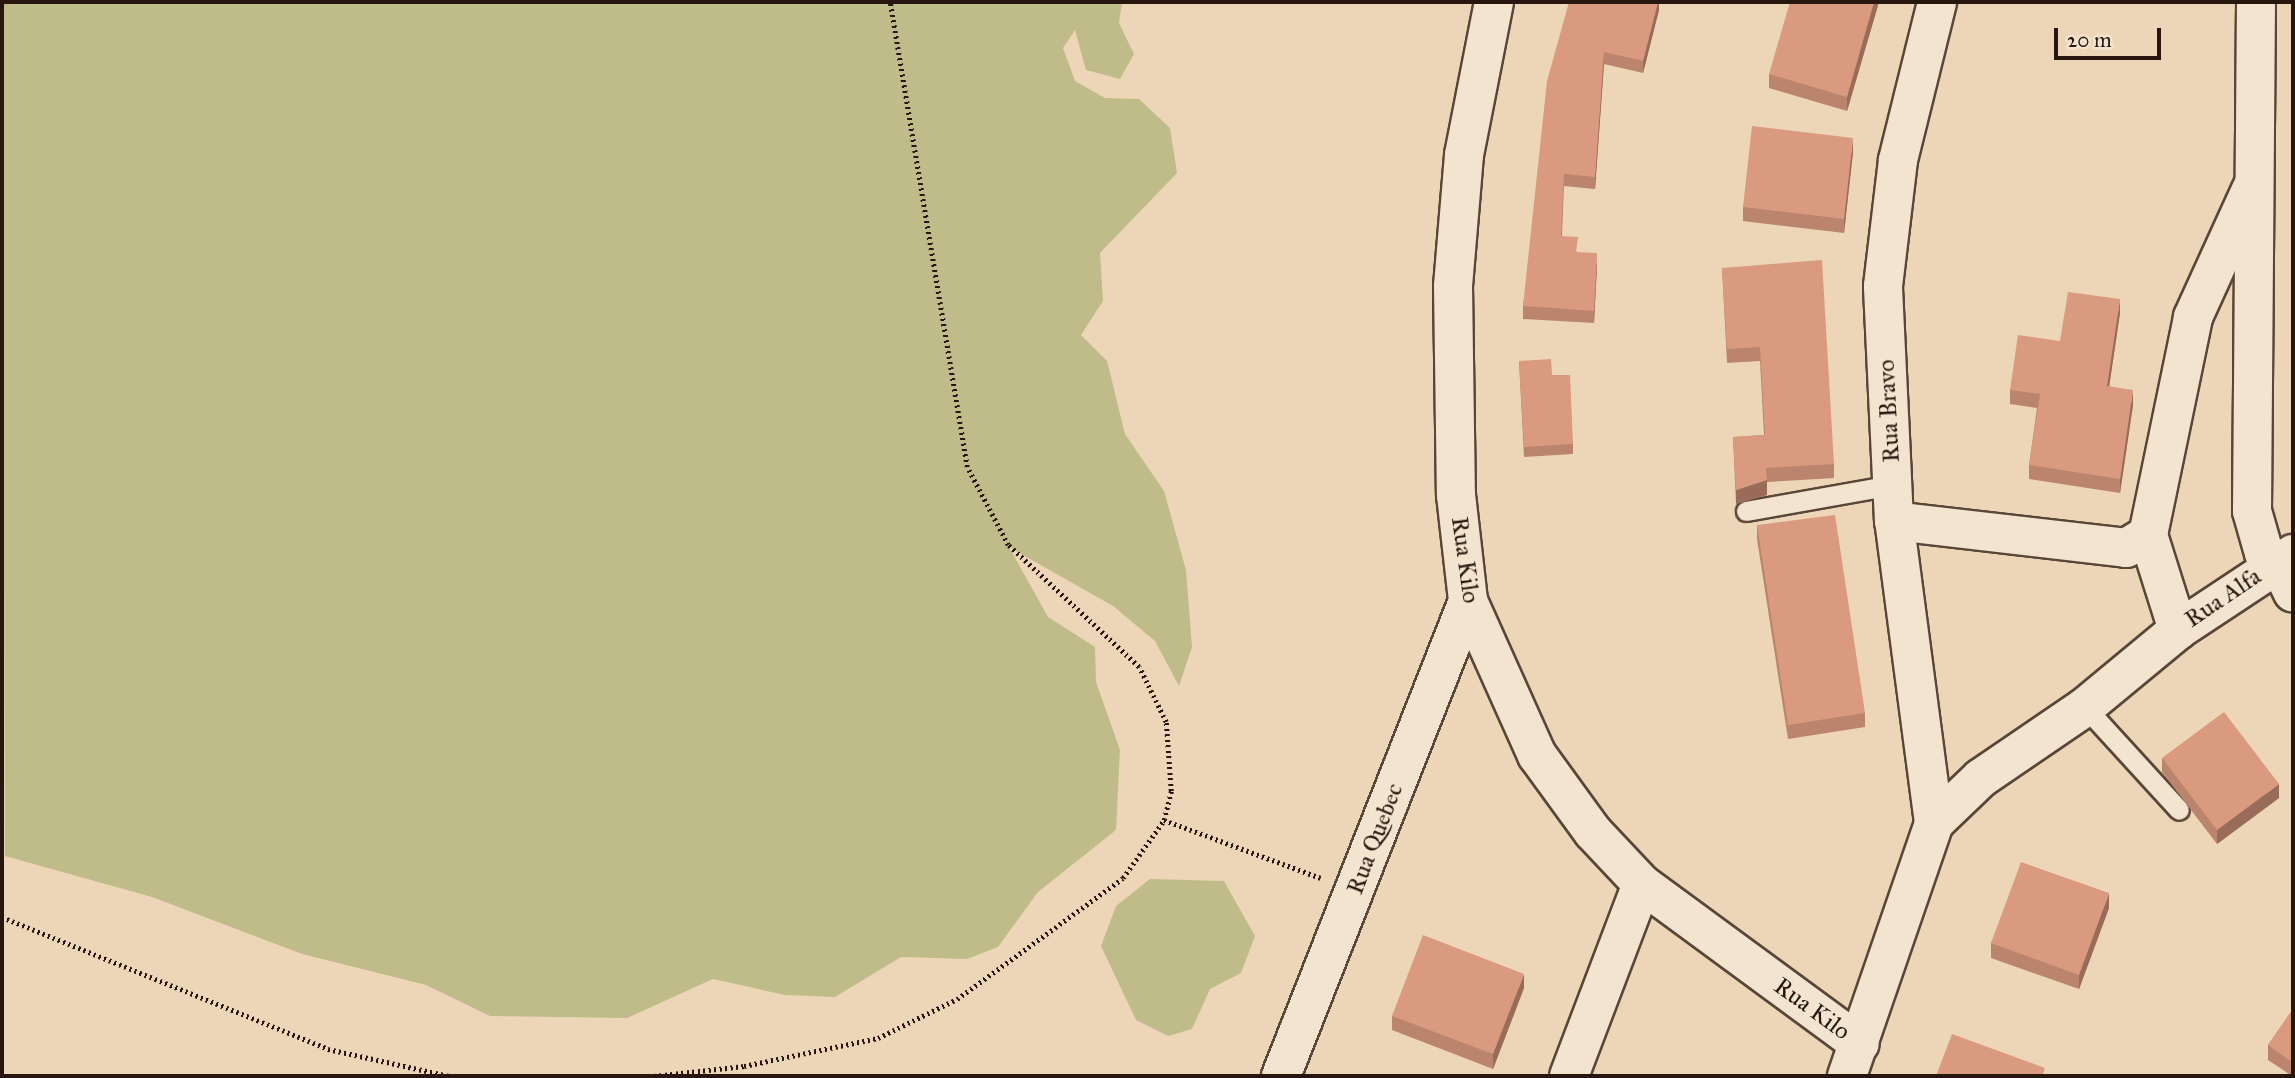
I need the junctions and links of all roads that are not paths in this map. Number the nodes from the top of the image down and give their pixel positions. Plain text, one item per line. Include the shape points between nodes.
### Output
1 (1494, 2) edge
2 (1937, 2) edge
3 (2256, 2) edge
4 (2251, 190) junction
5 (1893, 503) junction
6 (1746, 511) edge
7 (2148, 535) junction
8 (2288, 570) edge
9 (1468, 601) junction
10 (2178, 629) junction
11 (2085, 707) junction
12 (2179, 810) dead end
13 (1934, 824) junction
14 (1642, 884) junction
15 (1854, 1060) edge
16 (1281, 1076) edge
17 (1569, 1076) edge

1 - 9 street, Rua Kilo via 1464,155 1453,286 1455,483
2 - 5 street, Rua Bravo via 1898,160 1883,286
3 - 4 street, Rua Alfa
4 - 7 street via 2193,317
4 - 8 street, Rua Alfa via 2252,511 2264,552
5 - 6 lane
5 - 7 street via 2126,548
5 - 13 street, Rua Bravo
7 - 10 street
8 - 10 street, Rua Alfa
9 - 14 street, Rua Kilo via 1536,755
9 - 16 street, Rua Quebec
10 - 11 street, Rua Alfa
11 - 12 lane
11 - 13 street, Rua Alfa via 1981,778
13 - 15 street, Rua Alfa
14 - 15 street, Rua Kilo
14 - 17 street

